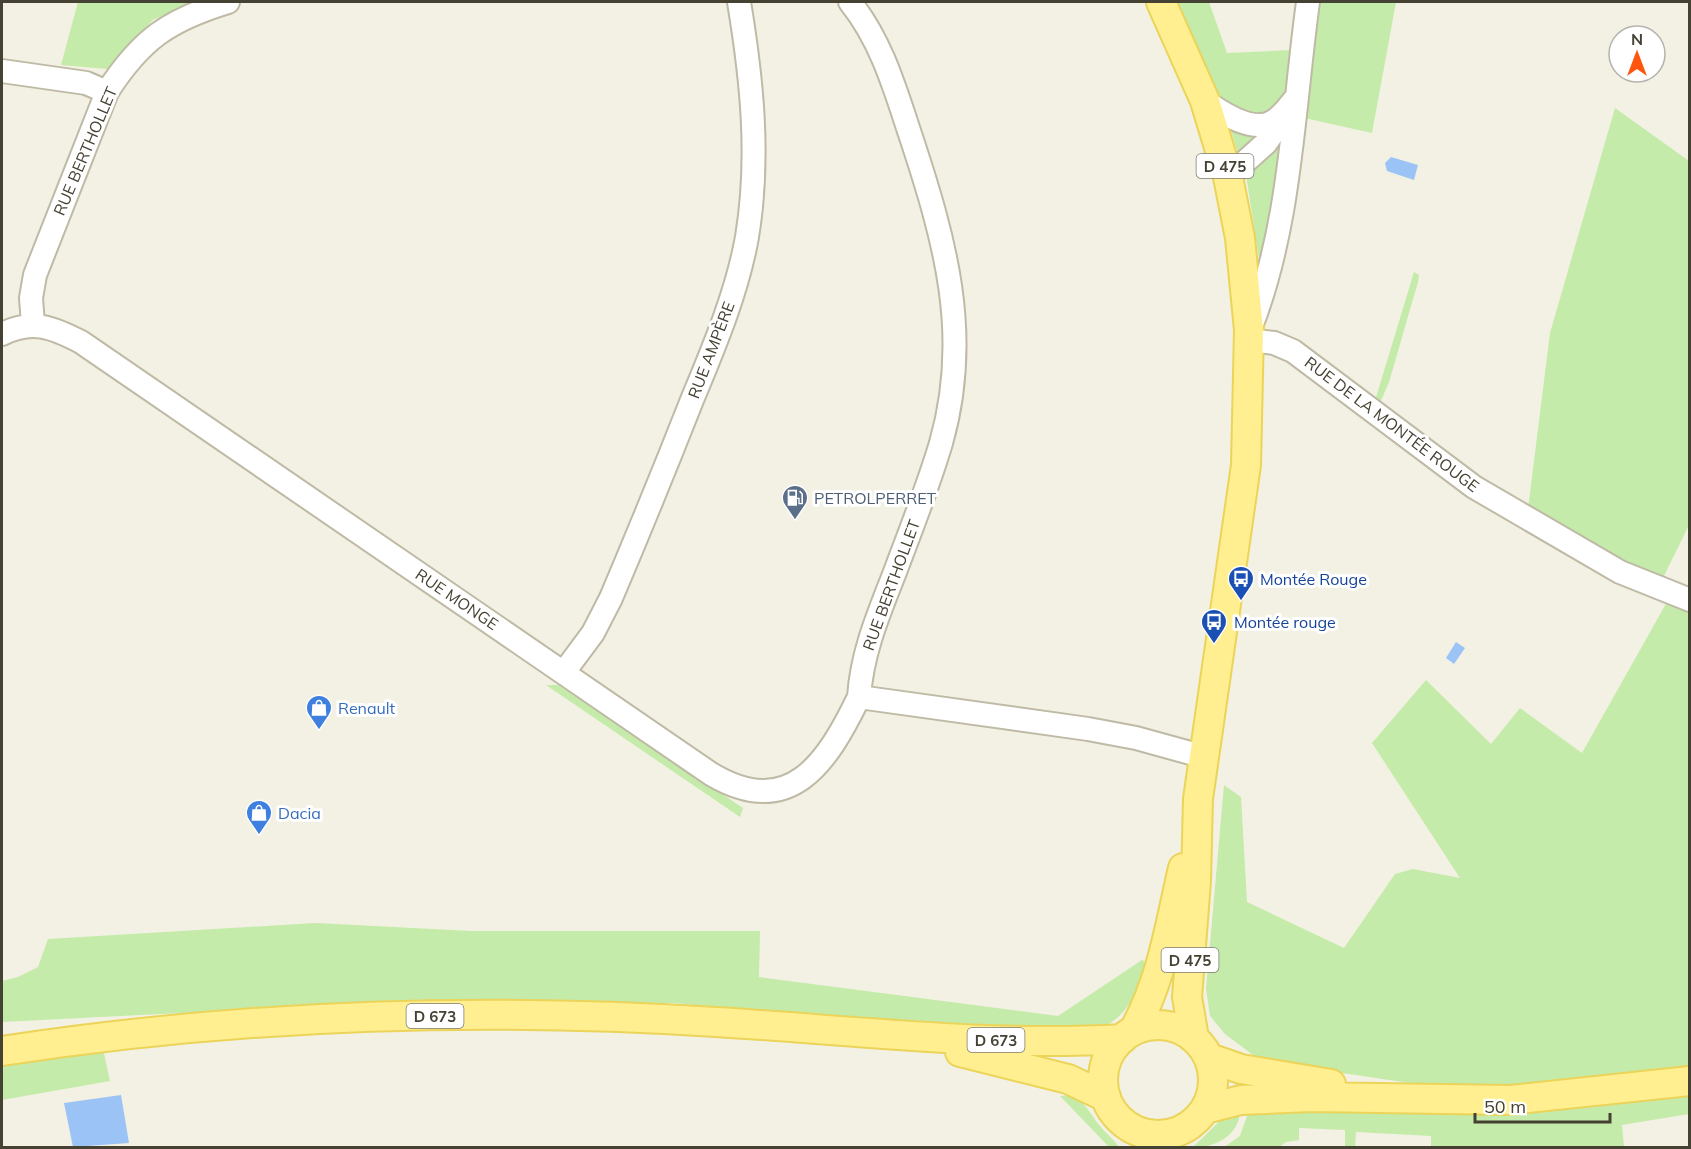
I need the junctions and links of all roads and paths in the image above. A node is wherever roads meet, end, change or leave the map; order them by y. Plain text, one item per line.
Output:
1 (228, 2) edge
2 (739, 2) edge
3 (850, 2) edge
4 (1161, 2) edge
5 (1308, 2) edge
6 (2, 71) edge
7 (107, 92) junction
8 (1295, 99) junction
9 (1205, 101) junction
10 (1228, 177) junction
11 (33, 324) junction
12 (2, 334) edge
13 (1249, 344) junction
14 (1689, 600) edge
15 (564, 672) junction
16 (859, 697) junction
17 (1205, 756) junction
18 (1198, 799) junction
19 (870, 1035) junction
20 (1128, 1035) junction
21 (1202, 1048) junction
22 (2, 1051) edge
23 (1689, 1081) edge
24 (1106, 1097) junction
25 (1385, 1098) junction
26 (1204, 1109) junction
27 (1130, 1136) edge
28 (1176, 1139) edge

1 - 7 street, RUE BERTHOLLET
2 - 15 street, RUE AMPÈRE
3 - 16 street, RUE BERTHOLLET
4 - 9 main road, D 475
5 - 8 street
6 - 7 street
7 - 11 street, RUE BERTHOLLET
8 - 9 street
8 - 10 street
8 - 13 street
9 - 10 main road, D 475
10 - 13 main road, D 475
11 - 12 street
11 - 15 street, RUE MONGE
13 - 14 street, RUE DE LA MONTÉE ROUGE
13 - 17 main road, D 475
15 - 16 street, RUE MONGE
16 - 17 street
17 - 18 main road, D 475
18 - 20 main road, D 475
18 - 21 main road, D 475
19 - 20 main road, D 673
19 - 22 main road, D 673
19 - 24 main road, D 673
20 - 21 main road
20 - 24 main road
21 - 25 main road
21 - 26 main road
23 - 25 main road
24 - 27 main road
25 - 26 main road
26 - 28 main road
27 - 28 main road

